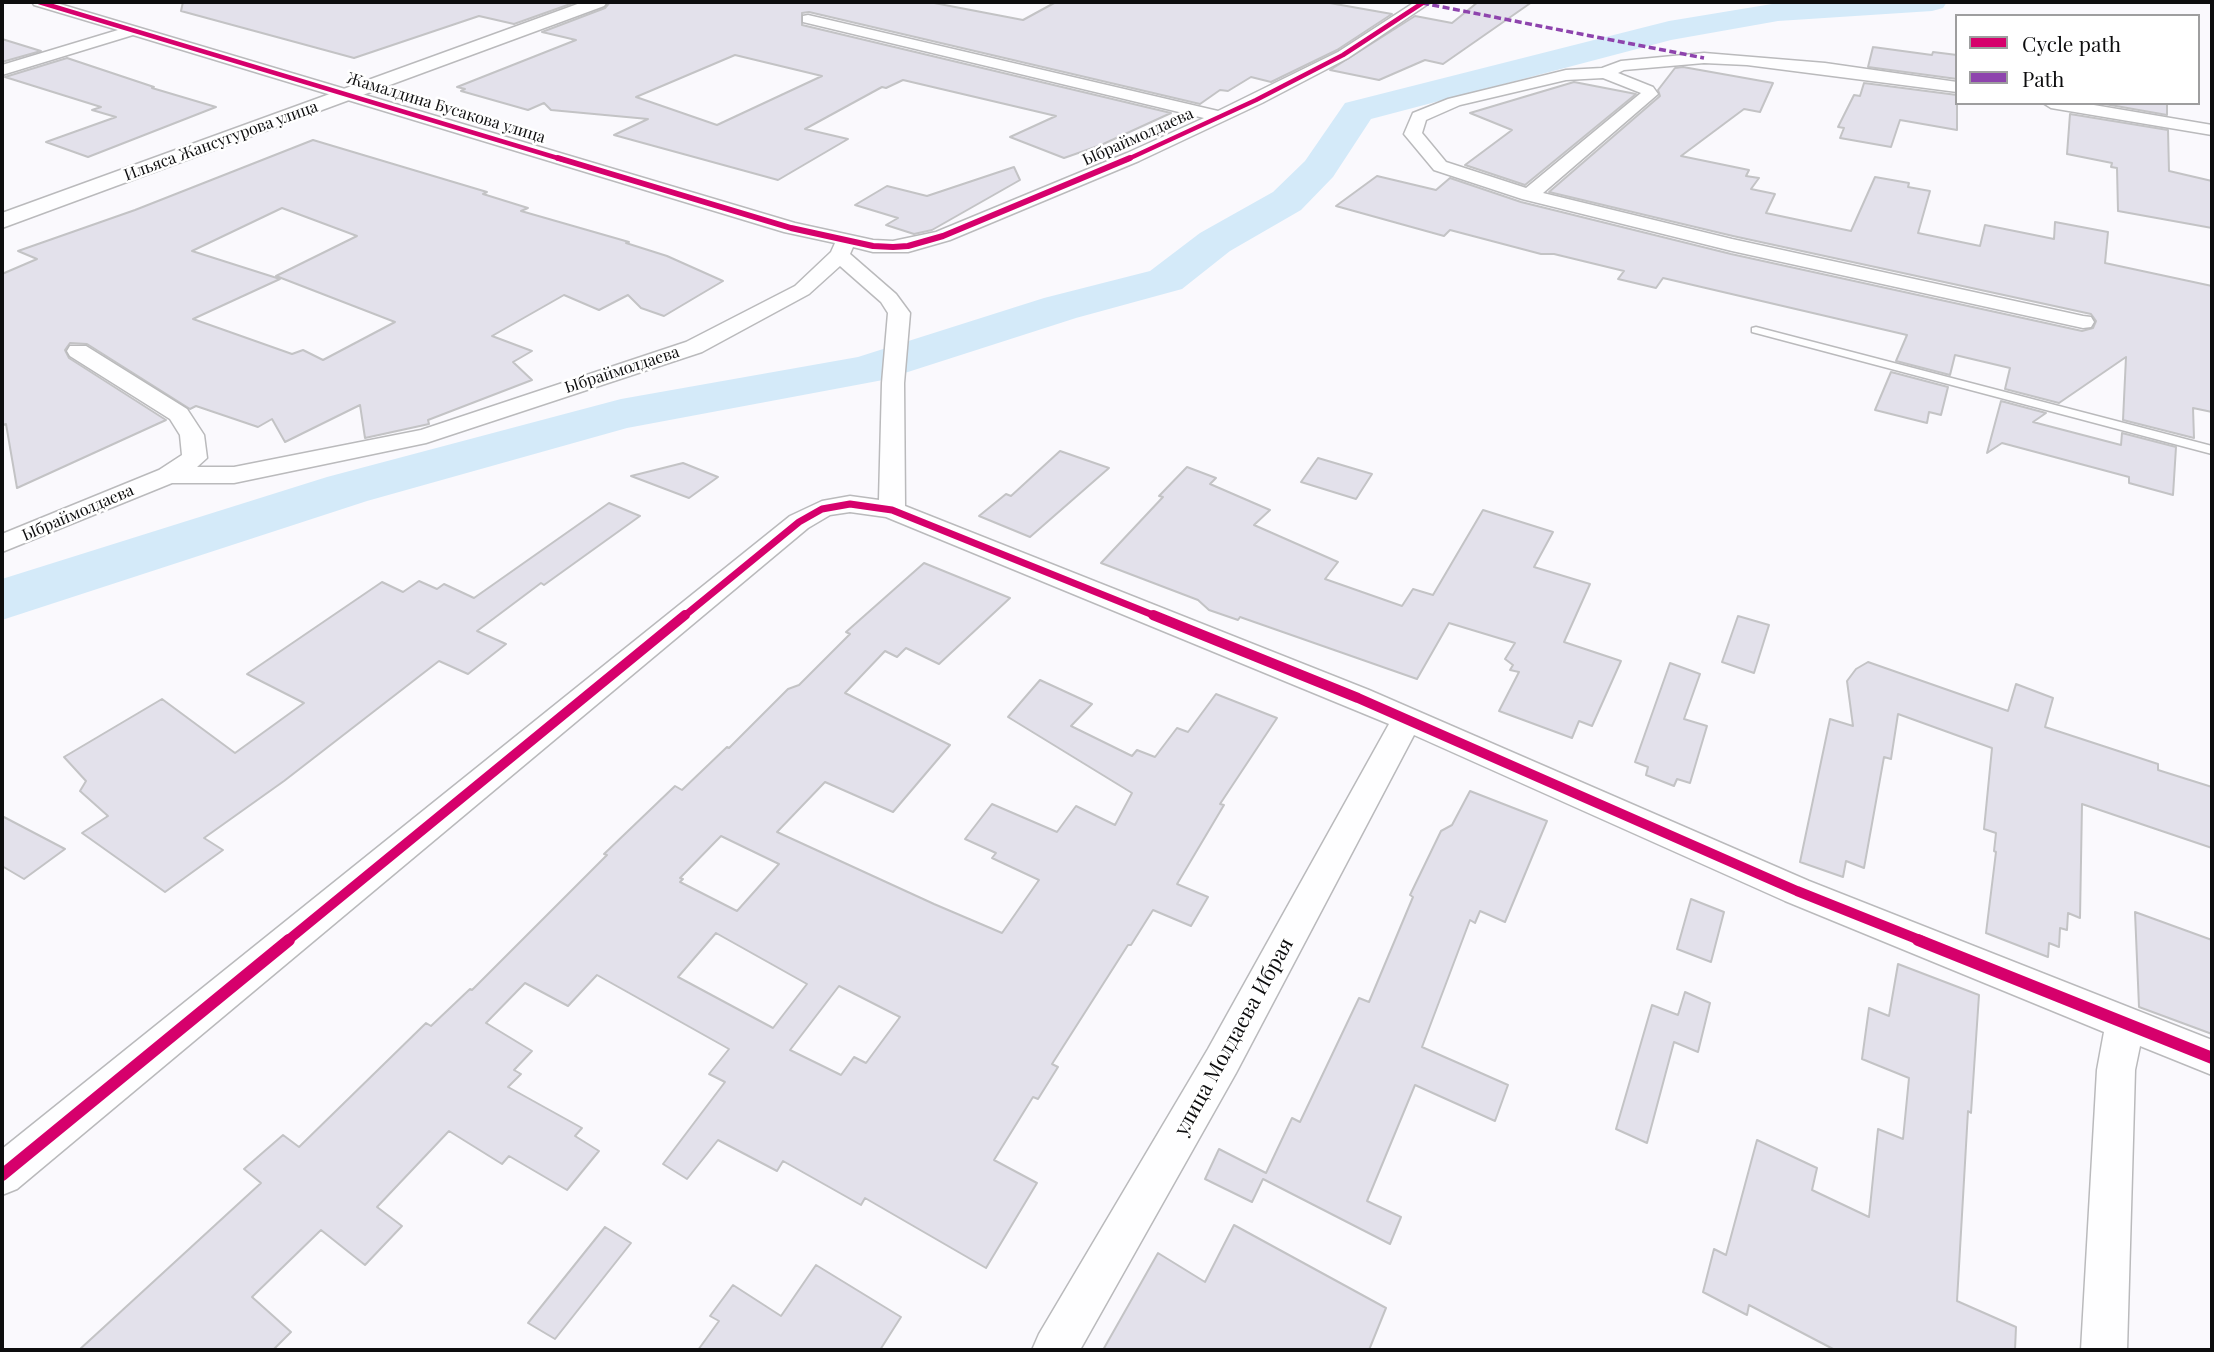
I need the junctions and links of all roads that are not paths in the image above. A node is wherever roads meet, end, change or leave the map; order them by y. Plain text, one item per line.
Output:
1 (39, 2) edge
2 (598, 2) edge
3 (1424, 2) edge
4 (808, 19) dead end
5 (134, 30) junction
6 (2, 70) edge
7 (1605, 73) junction
8 (1955, 88) edge
9 (350, 94) junction
10 (2063, 105) edge
11 (1216, 116) junction
12 (2212, 130) edge
13 (1529, 195) junction
14 (2, 221) edge
15 (843, 248) junction
16 (2083, 322) dead end
17 (1756, 330) dead end
18 (78, 351) dead end
19 (2212, 450) edge
20 (168, 475) junction
21 (891, 510) junction
22 (2, 544) edge
23 (1406, 721) junction
24 (2125, 1023) junction
25 (2212, 1058) edge
26 (2, 1175) edge
27 (1055, 1350) edge
28 (2104, 1350) edge

1 - 5 street, Жамалдина Бусакова улица
2 - 9 street, Ильяса Жансугурова улица
3 - 11 street, Ыбраймолдаева
4 - 11 street
5 - 6 street
5 - 9 street, Жамалдина Бусакова улица
7 - 8 street
7 - 13 street
7 - 13 street
9 - 14 street, Ильяса Жансугурова улица
9 - 15 street, Жамалдина Бусакова улица
10 - 12 street
11 - 15 street, Ыбраймолдаева
13 - 16 street
15 - 20 street, Ыбраймолдаева
15 - 21 street
17 - 19 lane
18 - 20 street
20 - 22 street, Ыбраймолдаева
21 - 23 street
21 - 26 street
23 - 24 street
23 - 27 street, улица Молдаева Ибрая
24 - 25 street
24 - 28 street

